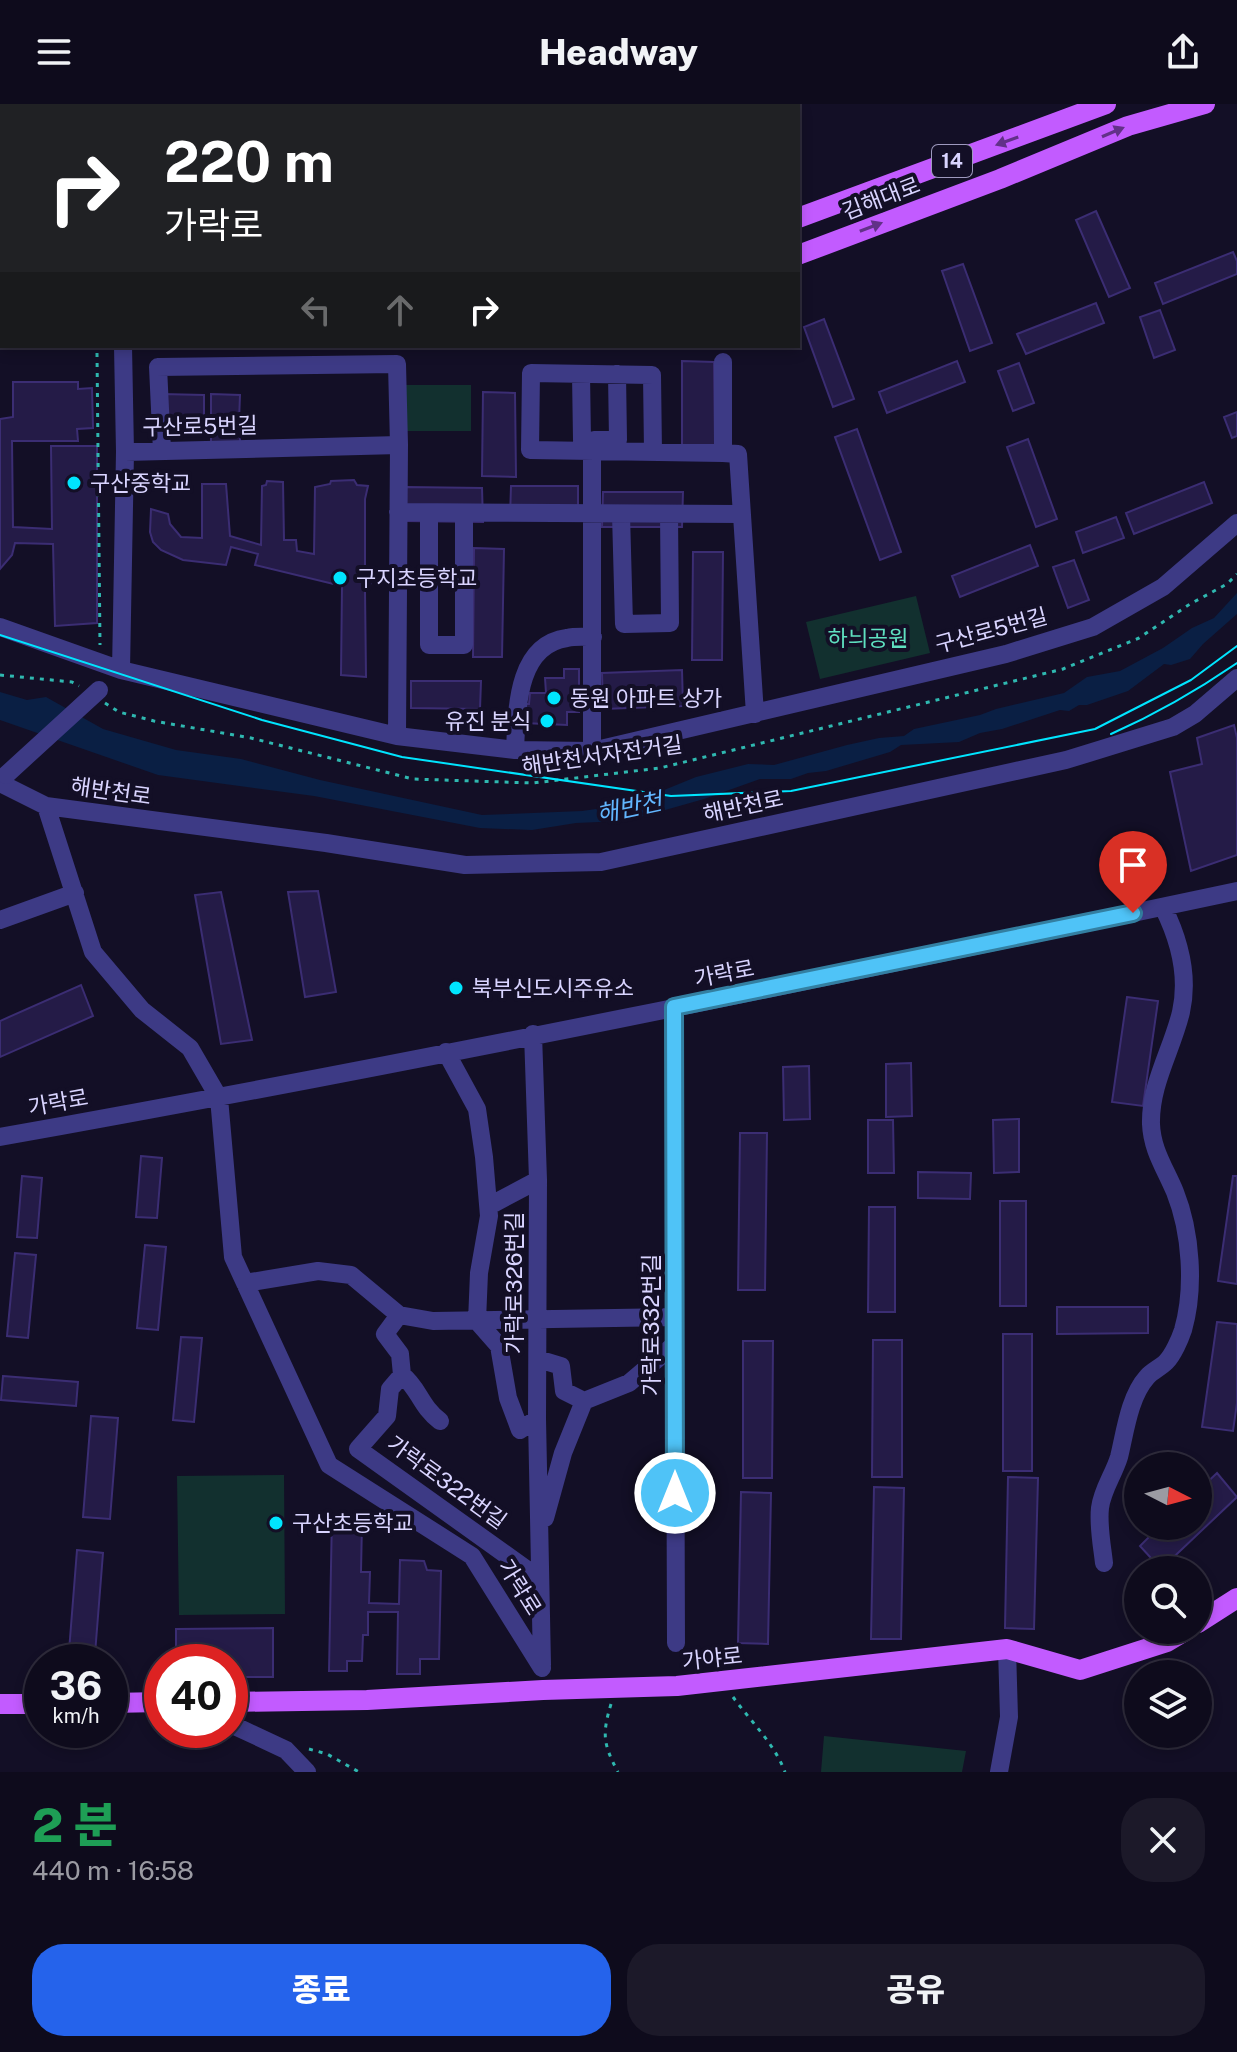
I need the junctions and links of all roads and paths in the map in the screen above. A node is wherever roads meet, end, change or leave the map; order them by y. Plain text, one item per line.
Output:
1 (1106, 104) edge
2 (1205, 104) edge
3 (800, 217) edge
4 (800, 254) edge
5 (123, 348) edge
6 (97, 353) dead end
7 (723, 362) dead end
8 (581, 374) junction
9 (617, 374) junction
10 (399, 445) junction
11 (585, 447) junction
12 (162, 451) junction
13 (125, 452) junction
14 (653, 452) junction
15 (723, 453) junction
16 (398, 512) junction
17 (429, 513) junction
18 (464, 513) junction
19 (591, 513) junction
20 (621, 514) junction
21 (669, 514) junction
22 (740, 514) junction
23 (1237, 523) edge
24 (1237, 574) edge
25 (624, 624) junction
26 (0, 627) edge
27 (593, 631) junction
28 (100, 658) dead end
29 (121, 670) junction
30 (0, 675) edge
31 (1237, 678) edge
32 (93, 692) junction
33 (755, 714) junction
34 (397, 736) junction
35 (515, 750) junction
36 (592, 751) junction
37 (2, 779) edge
38 (46, 806) junction
39 (1237, 891) edge
40 (75, 893) junction
41 (1163, 907) junction
42 (0, 920) edge
43 (674, 1007) junction
44 (533, 1034) junction
45 (446, 1052) junction
46 (219, 1098) junction
47 (0, 1137) edge
48 (538, 1180) junction
49 (489, 1206) junction
50 (245, 1283) junction
51 (399, 1315) junction
52 (675, 1317) junction
53 (538, 1320) junction
54 (477, 1321) junction
55 (675, 1344) junction
56 (538, 1359) junction
57 (402, 1375) junction
58 (584, 1401) junction
59 (537, 1419) junction
60 (440, 1421) dead end
61 (540, 1532) junction
62 (1104, 1563) dead end
63 (540, 1579) junction
64 (1237, 1598) edge
65 (1212, 1614) edge
66 (676, 1643) dead end
67 (1161, 1644) edge
68 (1007, 1649) junction
69 (542, 1668) joint
70 (721, 1681) junction
71 (615, 1688) junction
72 (248, 1702) edge
73 (0, 1704) edge
74 (24, 1704) edge
75 (248, 1732) edge
76 (303, 1747) dead end
77 (307, 1772) edge
78 (359, 1772) edge
79 (618, 1772) edge
80 (785, 1772) edge
81 (999, 1772) edge

1 -> 3 main road, 김해대로 / 14
4 -> 2 main road, 김해대로
5 - 13 street
6 - 28 path
7 - 15 street
8 - 9 street
8 - 11 street
8 - 11 street
9 - 11 street
9 - 14 street
10 - 12 street, 구산로5번길
10 - 12 street
10 - 16 street
11 - 14 street
11 - 19 street
12 - 13 street, 구산로5번길
13 - 29 street, 구산로5번길
14 - 15 street
15 - 22 street
16 - 17 street
16 - 34 street
17 - 18 street
17 - 18 street
18 - 19 street
19 - 20 street
19 - 27 street
20 - 21 street
20 - 25 street
21 - 22 street
21 - 25 street
22 - 33 street
23 - 33 street, 구산로5번길
24 - 32 path, 해반천서자전거길
25 - 27 street
26 - 29 street, 구산로5번길
27 - 35 street
27 - 36 street
29 - 32 street
29 - 34 street, 구산로5번길
30 - 32 path, 해반천서자전거길
31 - 38 street, 해반천로
32 - 37 street, bridge
33 - 36 street, 구산로5번길
34 - 35 street, 구산로5번길
35 - 36 street, 구산로5번길
37 - 38 street, 해반천로
38 - 40 street, 해반천로
39 - 41 street, 가락로
40 - 42 street
40 - 46 street, 해반천로
41 - 43 street, 가락로
41 - 62 street
43 - 44 street, 가락로
43 - 52 street, 가락로332번길
44 - 45 street, 가락로
44 - 48 street, 가락로326번길
45 - 46 street, 가락로
45 - 49 street
46 - 47 street, 가락로
46 - 50 street, 가락로
48 - 49 street
48 - 53 street, 가락로326번길
49 - 54 street
50 - 51 street
50 - 69 street, 가락로
51 - 54 street
51 - 57 street, 가락로322번길
52 - 53 street
52 - 55 street, 가락로332번길
53 - 54 street
53 - 56 street, 가락로326번길
54 - 59 street
55 - 58 street
55 - 66 street, 가락로332번길
56 - 58 street
56 - 59 street, 가락로326번길
57 - 60 street, 가락로322번길
57 - 63 street, 가락로322번길
58 - 61 street, 가락로326번길
59 - 61 street, 가락로326번길
61 - 63 street, 가락로326번길
63 - 69 street, 가락로326번길
64 - 65 main road
67 - 68 main road, 가야로
68 - 70 main road, 가야로
68 - 81 street
70 - 71 main road, 가야로
70 - 80 path
71 - 72 main road, 가야로
71 - 79 path
73 - 74 main road
75 - 77 street
76 - 78 path

